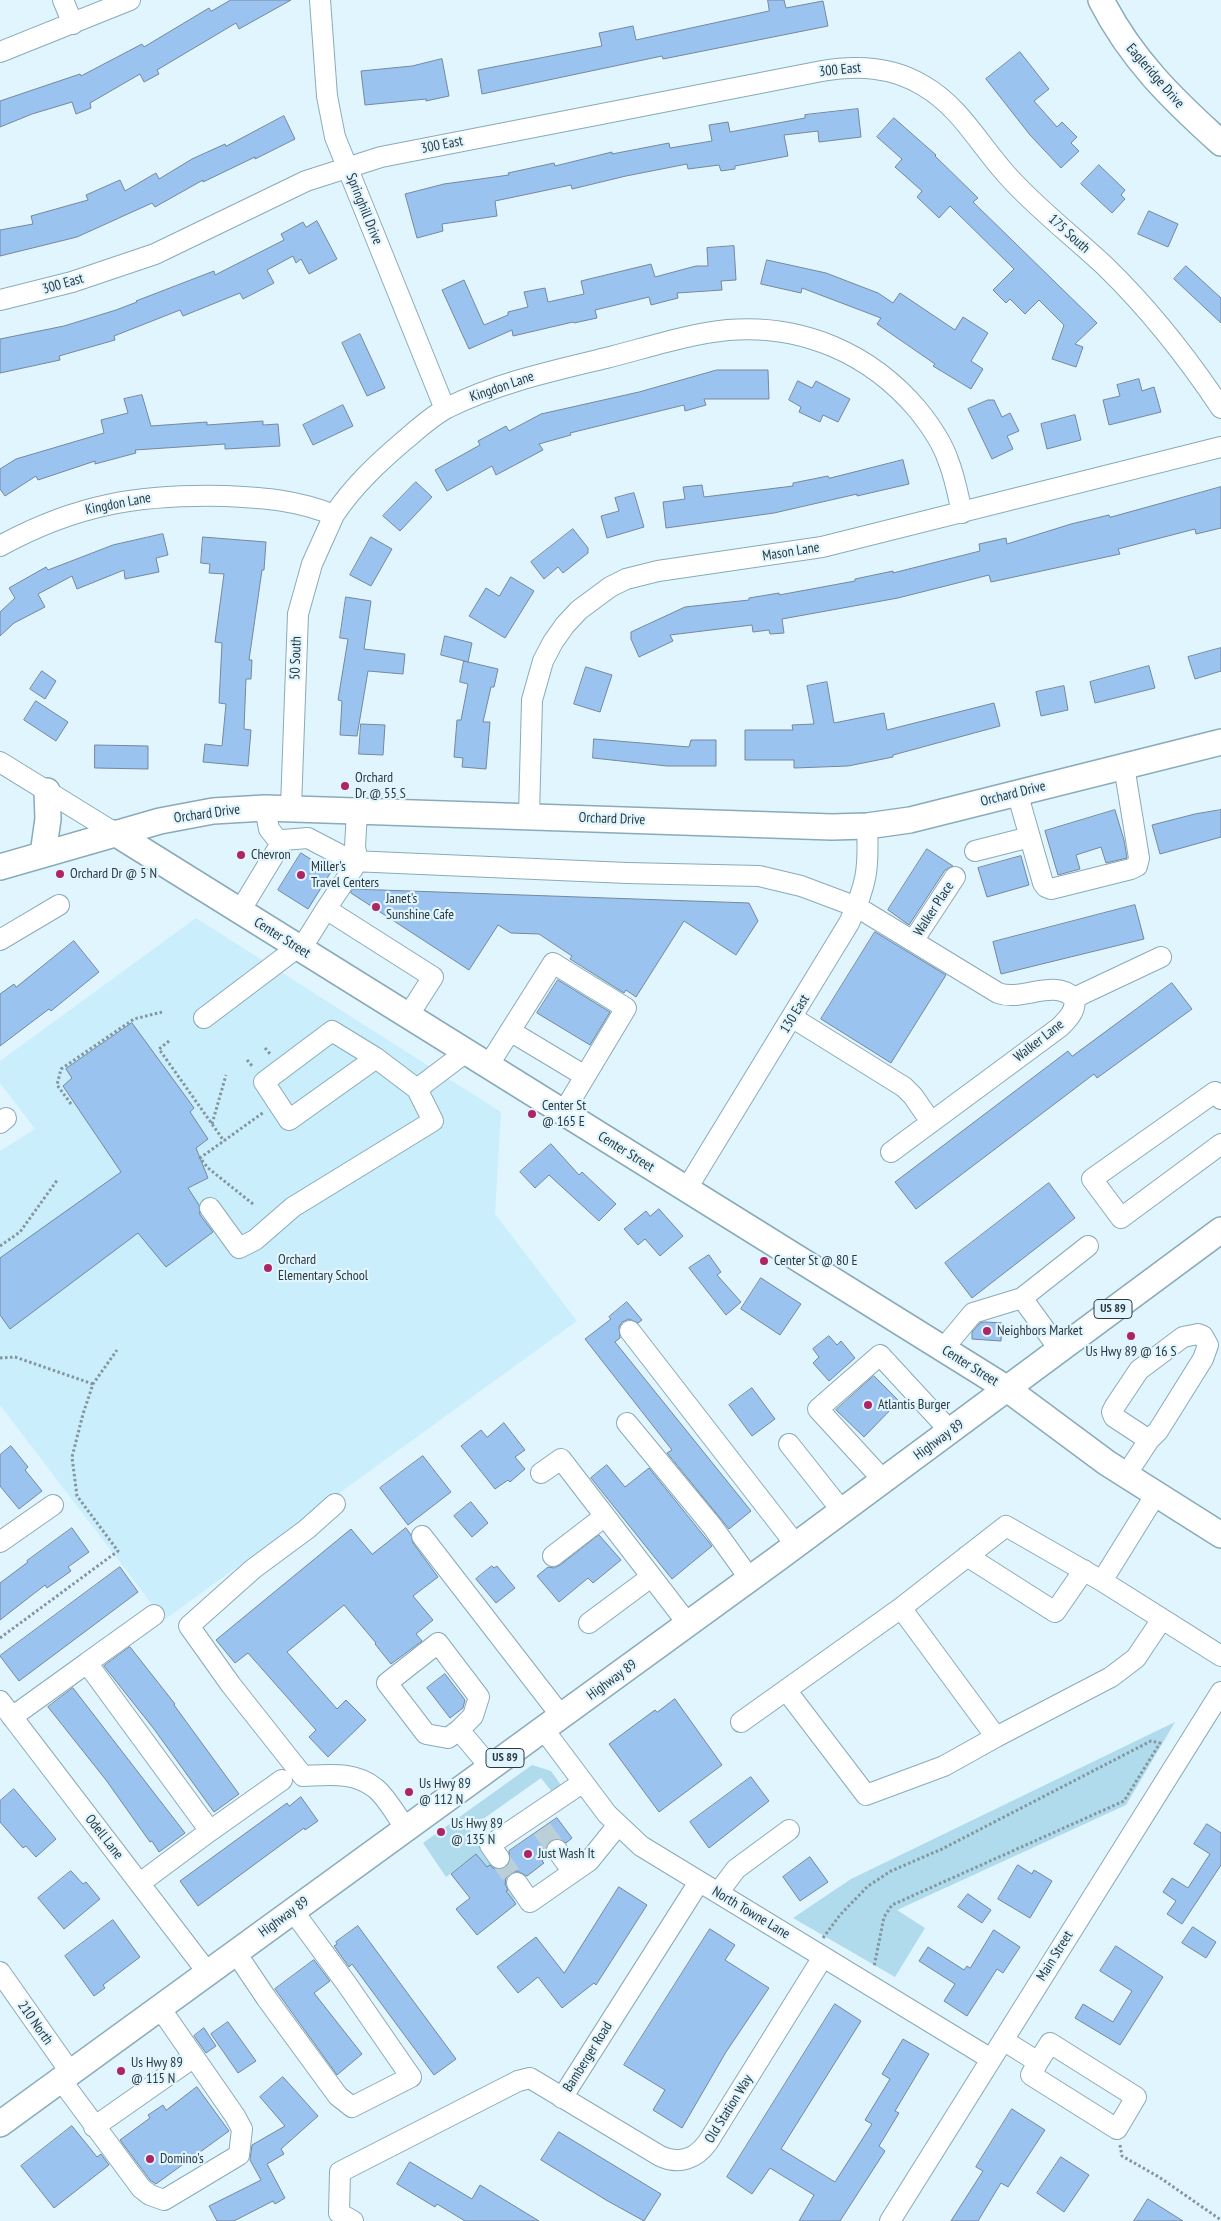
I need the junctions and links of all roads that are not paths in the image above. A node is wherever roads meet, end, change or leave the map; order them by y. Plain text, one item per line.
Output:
1 (63, 0) edge
2 (130, 0) edge
3 (320, 0) edge
4 (1101, 0) edge
5 (73, 24) junction
6 (0, 52) edge
7 (904, 75) joint
8 (1221, 143) edge
9 (347, 168) junction
10 (0, 300) edge
11 (1221, 408) edge
12 (445, 409) junction
13 (1221, 447) edge
14 (962, 513) junction
15 (334, 515) junction
16 (0, 546) edge
17 (1221, 742) edge
18 (0, 762) edge
19 (1124, 766) junction
20 (47, 791) junction
21 (1017, 792) junction
22 (265, 808) junction
23 (291, 808) junction
24 (357, 811) junction
25 (529, 816) junction
26 (867, 826) junction
27 (115, 833) junction
28 (1030, 837) junction
29 (281, 844) junction
30 (975, 852) dead end
31 (43, 854) junction
32 (358, 861) junction
33 (0, 866) edge
34 (955, 877) dead end
35 (59, 905) dead end
36 (857, 907) junction
37 (326, 909) junction
38 (240, 911) junction
39 (0, 940) edge
40 (913, 940) junction
41 (299, 948) junction
42 (1161, 957) dead end
43 (1074, 998) junction
44 (408, 1016) junction
45 (204, 1018) dead end
46 (793, 1018) junction
47 (510, 1031) junction
48 (466, 1052) junction
49 (376, 1058) junction
50 (488, 1066) junction
51 (585, 1076) junction
52 (417, 1089) junction
53 (1221, 1099) edge
54 (563, 1113) junction
55 (931, 1122) junction
56 (1221, 1144) edge
57 (891, 1152) dead end
58 (686, 1190) junction
59 (210, 1208) dead end
60 (1221, 1230) edge
61 (1088, 1246) dead end
62 (1022, 1298) junction
63 (630, 1331) dead end
64 (943, 1349) junction
65 (1059, 1349) junction
66 (1006, 1388) junction
67 (627, 1423) dead end
68 (951, 1432) junction
69 (1149, 1440) junction
70 (790, 1444) dead end
71 (541, 1473) dead end
72 (1126, 1475) junction
73 (884, 1481) junction
74 (1156, 1494) junction
75 (335, 1504) dead end
76 (53, 1505) dead end
77 (842, 1511) junction
78 (605, 1516) junction
79 (1221, 1535) edge
80 (422, 1536) dead end
81 (0, 1542) edge
82 (796, 1545) junction
83 (553, 1556) dead end
84 (967, 1556) junction
85 (1084, 1570) junction
86 (651, 1577) junction
87 (750, 1579) junction
88 (1102, 1580) junction
89 (901, 1608) junction
90 (154, 1615) dead end
91 (1162, 1619) junction
92 (589, 1623) dead end
93 (688, 1624) junction
94 (1221, 1656) edge
95 (87, 1663) junction
96 (786, 1690) junction
97 (1221, 1692) edge
98 (6, 1709) edge
99 (742, 1722) dead end
100 (553, 1723) junction
101 (459, 1730) junction
102 (996, 1736) junction
103 (491, 1768) junction
104 (282, 1780) dead end
105 (582, 1783) junction
106 (618, 1825) junction
107 (406, 1829) junction
108 (789, 1830) dead end
109 (210, 1831) junction
110 (557, 1850) tunnel mouth
111 (494, 1852) dead end
112 (573, 1872) junction
113 (699, 1882) junction
114 (140, 1883) junction
115 (517, 1883) tunnel mouth
116 (718, 1893) junction
117 (293, 1911) junction
118 (823, 1948) junction
119 (236, 1953) junction
120 (0, 1972) edge
121 (208, 1973) junction
122 (160, 2008) junction
123 (1003, 2040) junction
124 (194, 2057) junction
125 (991, 2059) junction
126 (1038, 2062) junction
127 (66, 2076) junction
128 (562, 2098) junction
129 (2, 2119) edge
130 (94, 2126) junction
131 (346, 2217) edge
132 (892, 2220) edge

1 - 5 street
2 - 5 street
3 - 9 street, Springhill Drive
4 - 8 main road, Eagleridge Drive
5 - 6 street
7 - 9 street, 300 East
7 - 11 street, 175 South
9 - 10 street, 300 East
9 - 12 street, Springhill Drive
12 - 14 street, Kingdon Lane
12 - 15 street, Kingdon Lane
13 - 14 street, Mason Lane
14 - 25 street, Mason Lane
15 - 16 street, Kingdon Lane
15 - 23 street, 50 South
17 - 19 main road, Orchard Drive
18 - 20 street, Center Street
19 - 21 main road, Orchard Drive
19 - 28 street
20 - 27 street, Center Street
20 - 31 main road
21 - 26 main road, Orchard Drive
21 - 28 street
22 - 23 main road, Orchard Drive
22 - 27 main road, Orchard Drive
22 - 29 street
23 - 24 main road, Orchard Drive
24 - 25 main road, Orchard Drive
24 - 32 street
25 - 26 main road, Orchard Drive
26 - 36 street, 130 East
27 - 31 main road, Orchard Drive
27 - 38 main road, Center Street
28 - 30 street
29 - 32 street
29 - 38 street
31 - 33 main road, Orchard Drive
32 - 36 street
32 - 37 street
34 - 40 street, Walker Place
35 - 39 street
36 - 40 street
36 - 46 street, 130 East
37 - 41 street
37 - 44 street
38 - 41 main road, Center Street
40 - 43 street
41 - 44 main road, Center Street
41 - 45 street
42 - 43 street
43 - 55 street, Walker Lane
44 - 48 main road, Center Street
46 - 55 street
46 - 58 street, 130 East
47 - 50 street
47 - 51 street
47 - 51 street
48 - 50 main road, Center Street
48 - 52 street
49 - 49 street
49 - 52 street
50 - 54 main road, Center Street
51 - 54 street
52 - 59 street
53 - 56 street
54 - 58 main road, Center Street
55 - 57 street, Walker Lane
58 - 64 main road, Center Street
60 - 65 main road, Highway 89 / US 89
61 - 62 street
62 - 64 street
62 - 65 street
63 - 82 street
64 - 66 main road, Center Street
65 - 66 main road, Highway 89 / US 89
66 - 68 main road, Highway 89 / US 89
66 - 72 main road, Center Street
67 - 87 street
68 - 73 main road, Highway 89 / US 89
68 - 73 street
69 - 69 street
69 - 72 street
70 - 77 street
71 - 78 street
72 - 74 main road, Center Street
73 - 77 main road, Highway 89 / US 89
74 - 79 main road, Center Street
74 - 88 street
75 - 107 street
76 - 81 street
77 - 82 main road, Highway 89 / US 89
78 - 83 street
78 - 86 street
80 - 100 street, North Towne Lane
82 - 87 main road, Highway 89 / US 89
84 - 85 street
84 - 85 street
84 - 89 street
85 - 88 street
86 - 92 street
86 - 93 street
87 - 93 main road, Highway 89 / US 89
88 - 91 street
89 - 96 street
89 - 102 street
90 - 95 street
91 - 94 street
91 - 102 street
93 - 100 main road, Highway 89 / US 89
95 - 98 street
95 - 109 street
96 - 99 street
96 - 102 street
97 - 123 street, Main Street
98 - 114 street, Odell Lane
100 - 103 main road, Highway 89 / US 89
100 - 105 street, North Towne Lane
101 - 101 street
101 - 103 street
103 - 107 main road, Highway 89 / US 89
104 - 109 street
105 - 106 street, North Towne Lane
105 - 111 street
106 - 112 street
106 - 113 street, North Towne Lane
107 - 117 main road, Highway 89 / US 89
108 - 116 street
109 - 114 street
110 - 112 street
112 - 115 street
113 - 116 street, North Towne Lane
113 - 128 street, Bamberger Road
114 - 121 street, Odell Lane
116 - 118 street, North Towne Lane
117 - 119 main road, Highway 89 / US 89
117 - 119 street
118 - 125 street, North Towne Lane
118 - 128 street, Old Station Way
119 - 121 main road, Highway 89 / US 89
120 - 127 street, 210 North
121 - 122 main road, Highway 89 / US 89
122 - 124 street
122 - 127 main road, Highway 89 / US 89
123 - 125 street, Main Street
123 - 126 street
124 - 130 street
124 - 130 street, 210 North
125 - 132 street, Main Street
126 - 126 street
127 - 129 main road, Highway 89 / US 89
127 - 130 street, 210 North
128 - 131 street, Bamberger Road

